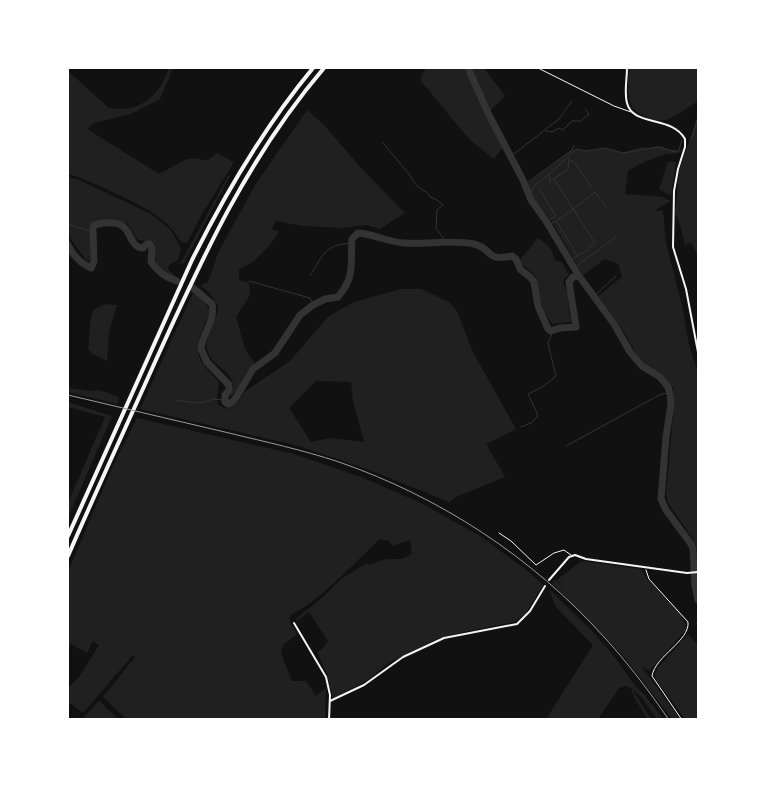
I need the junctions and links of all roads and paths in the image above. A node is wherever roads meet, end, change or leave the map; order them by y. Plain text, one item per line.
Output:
1 (313, 68) edge
2 (324, 68) edge
3 (538, 68) edge
4 (627, 68) edge
5 (631, 112) junction
6 (698, 352) edge
7 (499, 533) dead end
8 (68, 536) edge
9 (571, 555) junction
10 (68, 556) edge
11 (645, 567) junction
12 (698, 572) edge
13 (549, 580) dead end
14 (545, 586) dead end
15 (294, 623) dead end
16 (330, 701) junction
17 (329, 720) edge
18 (682, 720) edge

1 - 8 highway
2 - 10 highway
3 - 5 lane
4 - 5 street
5 - 6 street
7 - 9 lane
9 - 11 street
9 - 13 street
11 - 12 street
11 - 18 path
14 - 16 street
15 - 16 street
16 - 17 street

